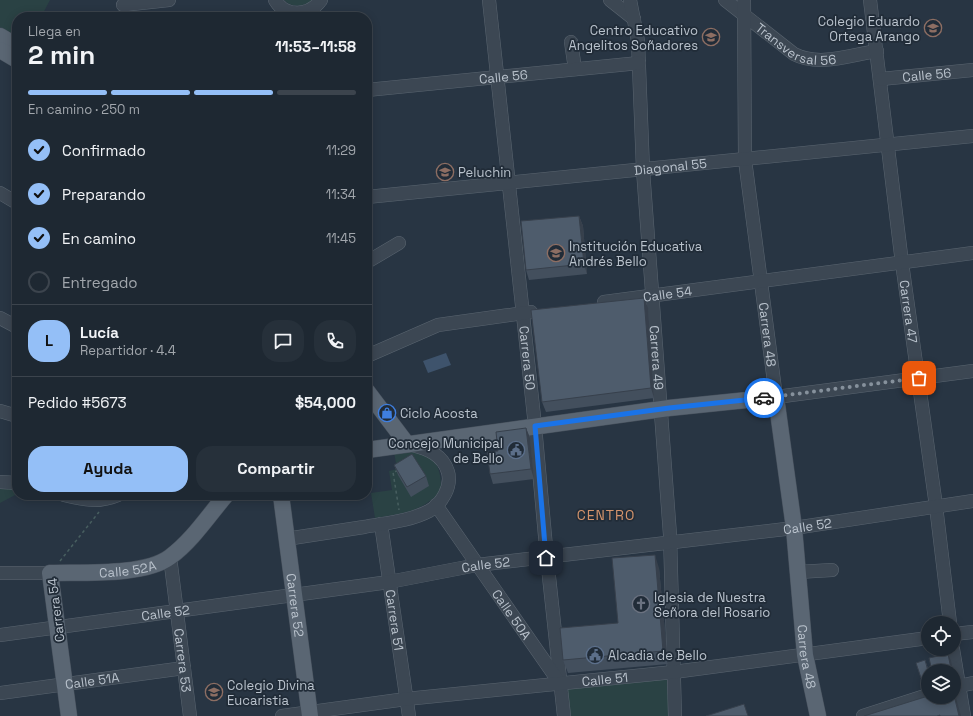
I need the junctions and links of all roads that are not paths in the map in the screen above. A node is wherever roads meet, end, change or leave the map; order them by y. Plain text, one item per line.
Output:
1 (169, 0) edge
2 (275, 0) edge
3 (321, 0) edge
4 (489, 0) edge
5 (610, 0) edge
6 (630, 0) edge
7 (725, 0) edge
8 (744, 0) edge
9 (870, 0) edge
10 (123, 7) edge
11 (292, 12) edge
12 (306, 12) edge
13 (745, 18) junction
14 (634, 19) junction
15 (0, 36) edge
16 (571, 42) dead end
17 (12, 43) edge
18 (0, 50) edge
19 (877, 51) junction
20 (12, 57) edge
21 (639, 63) junction
22 (575, 69) junction
23 (973, 70) edge
24 (497, 77) junction
25 (881, 79) junction
26 (372, 90) edge
27 (973, 136) edge
28 (889, 145) junction
29 (745, 160) junction
30 (643, 170) junction
31 (508, 183) junction
32 (0, 193) edge
33 (372, 197) edge
34 (12, 200) edge
35 (399, 244) dead end
36 (973, 253) edge
37 (372, 259) edge
38 (902, 264) junction
39 (760, 282) junction
40 (652, 296) junction
41 (595, 304) edge
42 (542, 310) edge
43 (522, 313) junction
44 (0, 318) edge
45 (12, 324) edge
46 (372, 354) edge
47 (973, 371) edge
48 (919, 378) junction
49 (776, 397) junction
50 (372, 398) edge
51 (661, 410) junction
52 (0, 411) edge
53 (12, 415) edge
54 (535, 426) junction
55 (407, 444) junction
56 (372, 449) edge
57 (0, 482) edge
58 (12, 483) edge
59 (86, 500) edge
60 (103, 500) edge
61 (222, 500) edge
62 (281, 500) edge
63 (973, 501) edge
64 (436, 505) junction
65 (936, 506) junction
66 (381, 524) junction
67 (794, 528) junction
68 (286, 539) junction
69 (670, 543) junction
70 (170, 557) junction
71 (546, 558) junction
72 (477, 565) junction
73 (832, 570) dead end
74 (0, 572) edge
75 (798, 572) junction
76 (50, 573) junction
77 (389, 582) junction
78 (294, 595) junction
79 (177, 611) junction
80 (949, 616) edge
81 (57, 627) junction
82 (973, 632) edge
83 (961, 633) edge
84 (0, 635) edge
85 (921, 639) edge
86 (805, 655) junction
87 (184, 668) junction
88 (674, 672) junction
89 (65, 684) junction
90 (560, 684) junction
91 (973, 684) edge
92 (961, 686) edge
93 (0, 693) edge
94 (921, 698) edge
95 (406, 699) junction
96 (961, 704) edge
97 (310, 714) edge
98 (69, 716) edge
99 (190, 716) edge
100 (282, 716) edge
101 (409, 716) edge
102 (564, 716) edge
103 (675, 716) edge
104 (818, 716) edge
105 (863, 716) edge
106 (964, 716) edge

1 - 10 street
2 - 11 street
3 - 12 street
4 - 24 street, Carrera 50
5 - 14 street
6 - 14 street, Carrera 49
7 - 13 street, Transversal 56
8 - 13 street, Carrera 48
9 - 19 street, Carrera 47
13 - 19 street, Transversal 56
13 - 29 street, Carrera 48
14 - 21 street, Carrera 49
15 - 17 main road
16 - 22 street
18 - 20 main road
19 - 25 street, Carrera 47
21 - 22 street, Calle 56
21 - 30 street, Carrera 49
22 - 24 street, Calle 56
23 - 25 street, Calle 56
24 - 26 street, Calle 56
24 - 31 street, Carrera 50
25 - 28 street, Carrera 47
27 - 28 street, Diagonal 55
28 - 29 street, Diagonal 55
28 - 38 street, Carrera 47
29 - 30 street, Diagonal 55
29 - 39 street, Carrera 48
30 - 31 street, Diagonal 55
30 - 40 street, Carrera 49
31 - 33 street, Diagonal 55
31 - 43 street, Carrera 50
32 - 34 street
35 - 37 street
36 - 38 street, Calle 54
38 - 39 street, Calle 54
38 - 48 street, Carrera 47
39 - 40 street, Calle 54
39 - 49 street, Carrera 48
40 - 41 street, Calle 54
40 - 51 street, Carrera 49
42 - 43 street
43 - 46 street
43 - 54 street, Carrera 50
44 - 45 street
47 - 48 street
48 - 49 street
48 - 65 street, Carrera 47
49 - 51 main road
49 - 67 main road, Carrera 48
50 - 55 main road
51 - 54 main road
51 - 69 street, Carrera 49
52 - 53 street
54 - 55 main road
54 - 71 street, Carrera 50
55 - 56 main road
55 - 64 street
57 - 58 street
59 - 60 street
61 - 70 main road, Calle 52A
62 - 68 main road, Carrera 52
63 - 65 street, Calle 52
64 - 66 street
64 - 72 street, Calle 50A
65 - 67 street, Calle 52
65 - 80 street, Carrera 47
66 - 68 street
66 - 77 street, Carrera 51
67 - 69 street, Calle 52
67 - 75 main road, Carrera 48
68 - 78 main road, Carrera 52
69 - 71 street, Calle 52
69 - 88 street, Carrera 49
70 - 76 main road, Calle 52A
70 - 79 street, Carrera 53
71 - 72 street, Calle 52
71 - 90 street, Carrera 50
72 - 77 street, Calle 52
72 - 90 street, Calle 50A
73 - 75 street
74 - 76 street, Calle 52A
75 - 86 main road, Carrera 48
76 - 81 main road, Carrera 54
77 - 78 street, Calle 52
77 - 95 street, Carrera 51
78 - 79 street, Calle 52
78 - 97 main road, Carrera 52
79 - 81 street, Calle 52
79 - 87 street, Carrera 53
81 - 84 street, Calle 52
81 - 89 main road, Carrera 54
82 - 83 street
85 - 86 street, Calle 51
86 - 88 street, Calle 51
86 - 104 main road, Carrera 48
87 - 89 street, Calle 51A
87 - 99 street, Carrera 53
88 - 90 street, Calle 51
88 - 103 street, Carrera 49
89 - 93 street, Calle 51A
89 - 98 main road, Carrera 54
90 - 95 street, Calle 51
90 - 102 street, Carrera 50
91 - 92 street
94 - 105 street
95 - 97 street, Calle 51
95 - 101 street, Carrera 51
96 - 106 street
97 - 100 street, Calle 51

